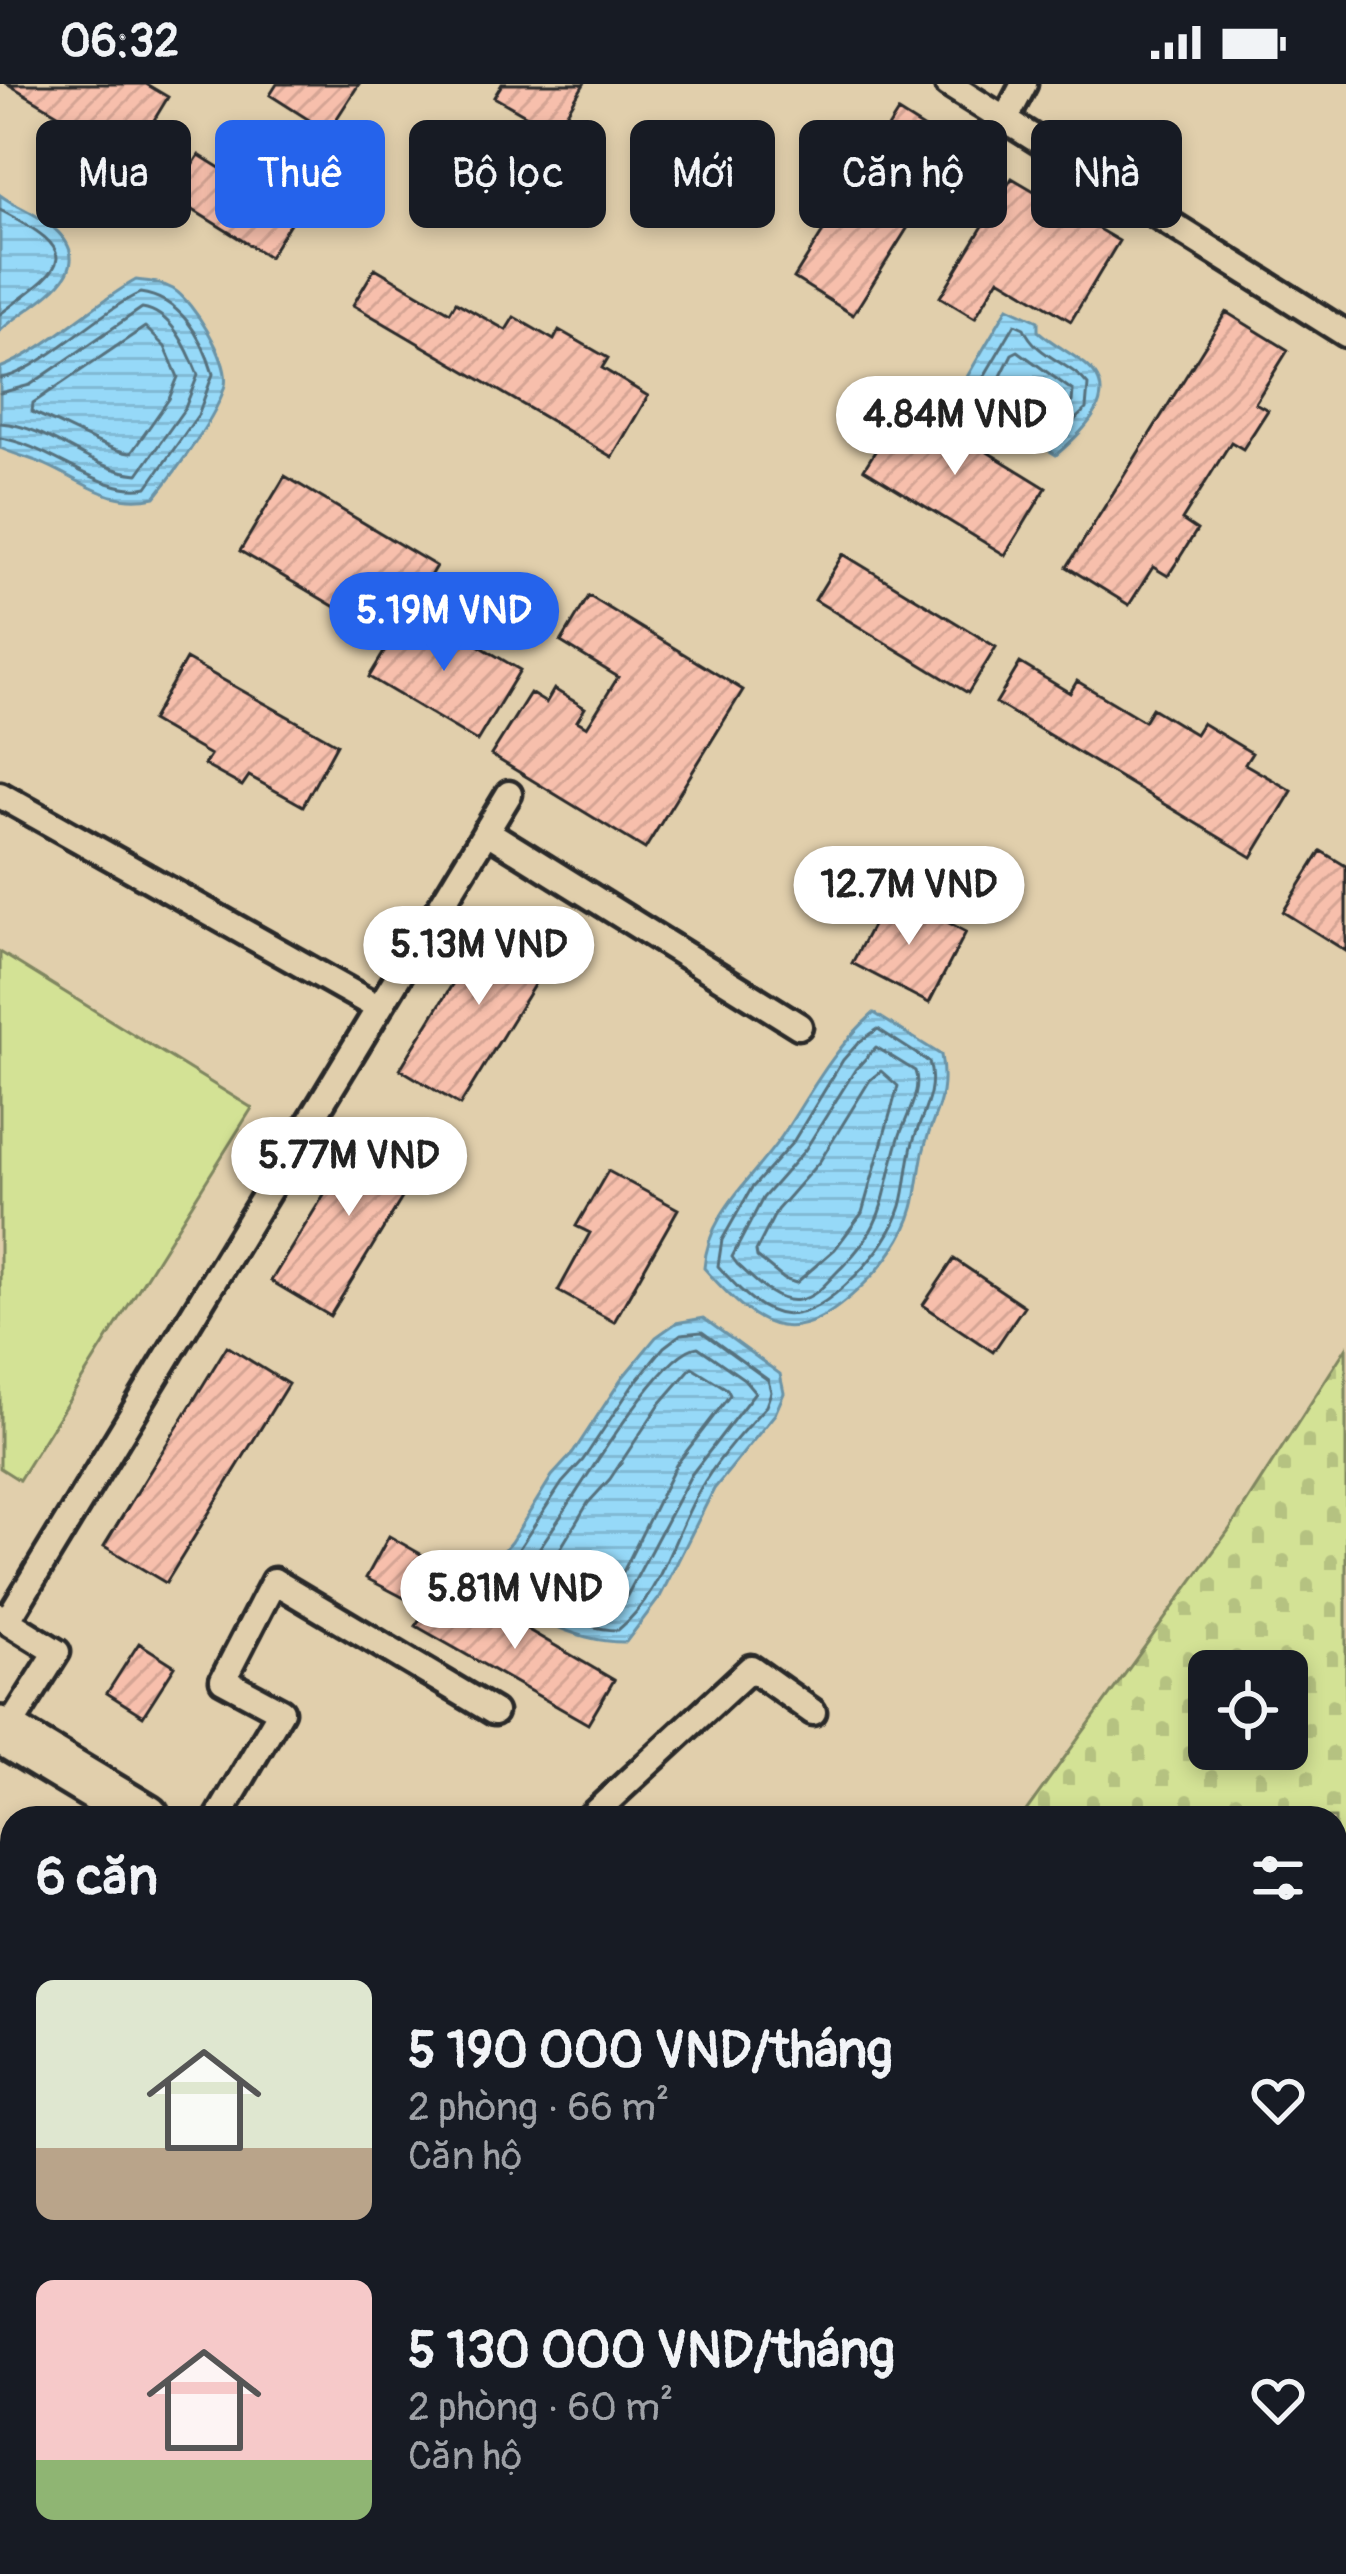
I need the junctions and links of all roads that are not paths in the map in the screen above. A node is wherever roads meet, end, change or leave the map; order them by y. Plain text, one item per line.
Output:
1 (948, 84) edge
2 (1024, 84) edge
3 (1005, 119) junction
4 (1346, 334) edge
5 (509, 794) dead end
6 (0, 795) edge
7 (486, 831) junction
8 (380, 1008) junction
9 (800, 1026) dead end
10 (4, 1619) edge
11 (494, 1712) dead end
12 (813, 1712) dead end
13 (3, 1731) edge
14 (126, 1806) edge
15 (225, 1806) edge
16 (603, 1806) edge

1 - 3 lane
2 - 3 lane
3 - 4 lane
5 - 7 lane
6 - 8 lane
7 - 8 lane
7 - 9 lane
8 - 10 lane
10 - 13 lane
11 - 15 lane
12 - 16 lane
13 - 14 street

